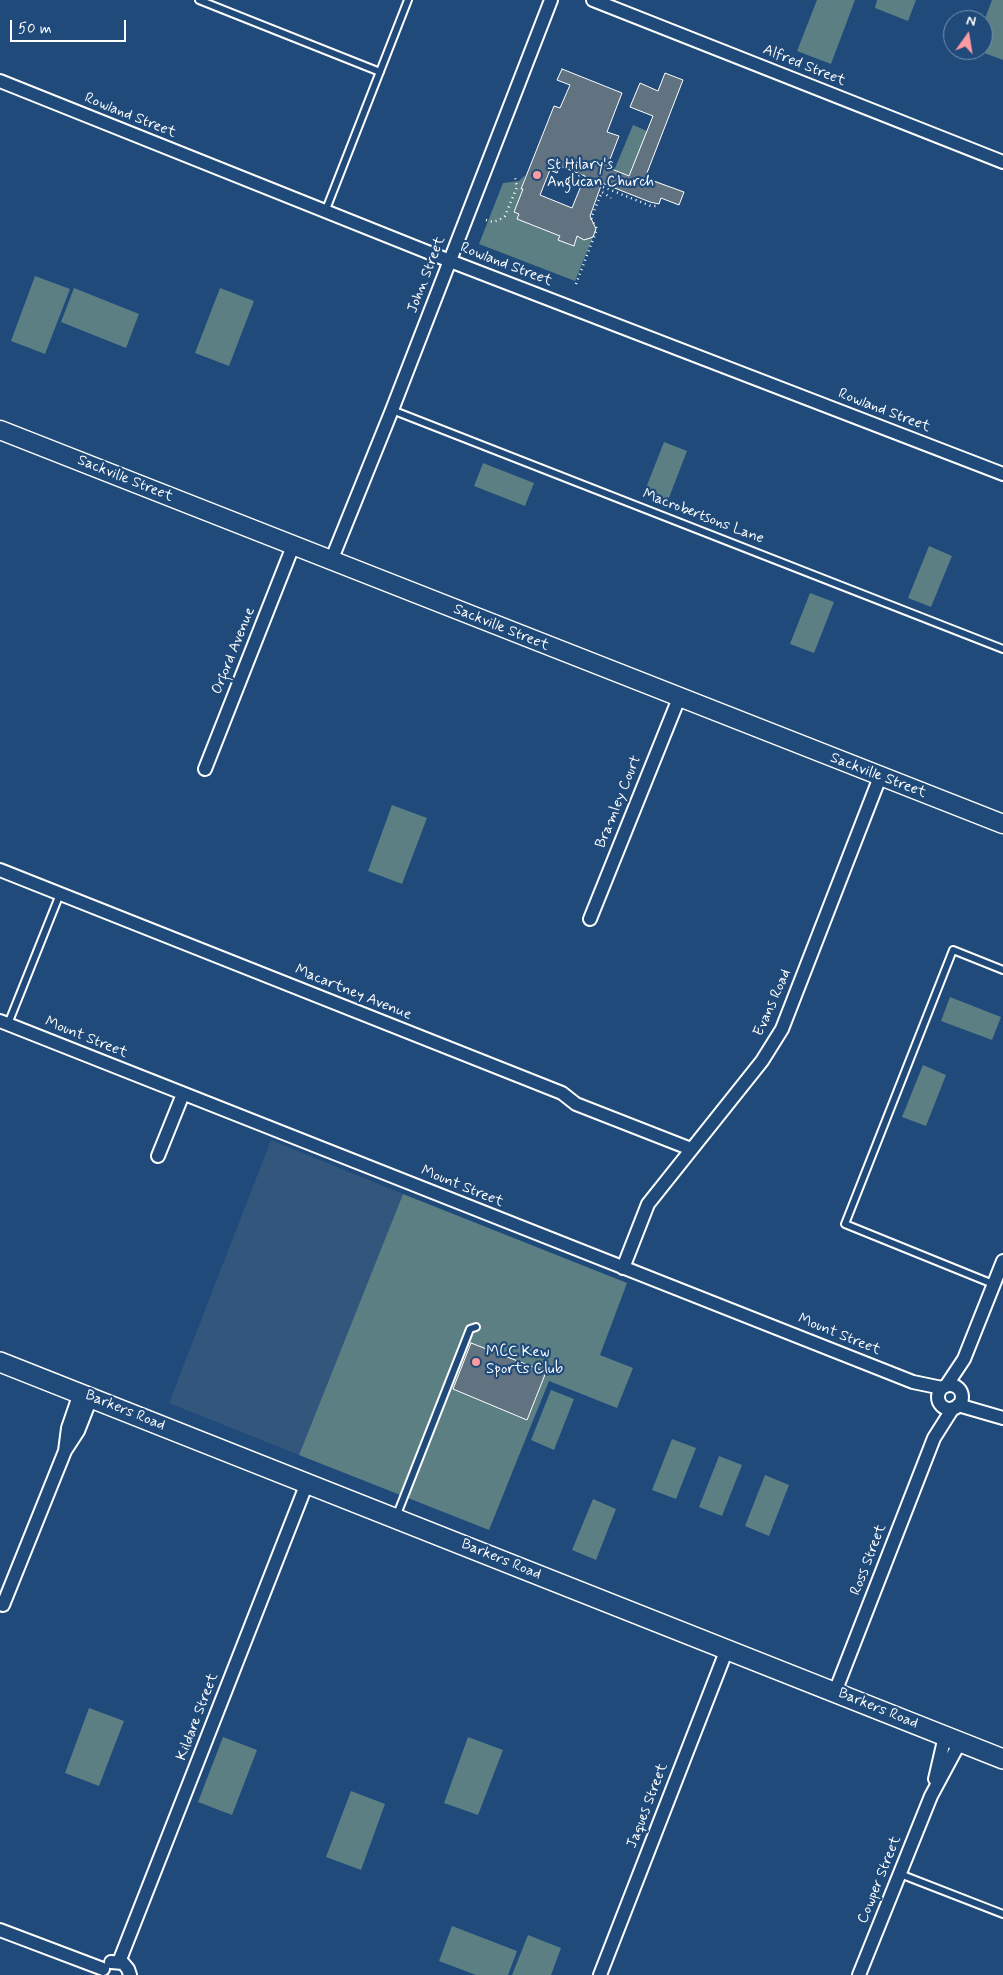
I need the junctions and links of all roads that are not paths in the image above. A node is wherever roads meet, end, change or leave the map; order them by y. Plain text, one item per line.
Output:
1 (199, 0) edge
2 (408, 0) edge
3 (551, 0) edge
4 (593, 0) edge
5 (380, 72) junction
6 (0, 81) edge
7 (1003, 162) edge
8 (325, 212) junction
9 (450, 261) junction
10 (392, 410) junction
11 (0, 430) edge
12 (1003, 474) edge
13 (293, 546) junction
14 (331, 561) junction
15 (1003, 649) edge
16 (679, 698) junction
17 (205, 768) dead end
18 (880, 777) junction
19 (1003, 824) edge
20 (0, 870) edge
21 (60, 894) junction
22 (590, 919) dead end
23 (1003, 970) edge
24 (4, 1022) edge
25 (183, 1094) junction
26 (691, 1149) junction
27 (158, 1156) dead end
28 (1003, 1261) edge
29 (623, 1268) junction
30 (998, 1280) edge
31 (476, 1328) dead end
32 (964, 1359) junction
33 (0, 1362) edge
34 (941, 1394) junction
35 (86, 1396) junction
36 (958, 1400) junction
37 (998, 1416) edge
38 (934, 1438) junction
39 (307, 1483) junction
40 (395, 1518) junction
41 (3, 1605) dead end
42 (727, 1649) junction
43 (835, 1692) junction
44 (952, 1739) junction
45 (1003, 1758) edge
46 (900, 1874) junction
47 (1003, 1914) edge
48 (0, 1930) edge
49 (119, 1962) junction
50 (102, 1972) edge
51 (130, 1975) edge
52 (600, 1975) edge
53 (859, 1975) edge

1 - 5 lane
2 - 5 lane
3 - 9 street, John Street
4 - 7 street, Alfred Street
5 - 8 lane
6 - 8 street, Rowland Street
8 - 9 street, Rowland Street
9 - 10 street, John Street
9 - 12 street, Rowland Street
10 - 14 street, John Street
10 - 15 lane, Macrobertsons Lane
11 - 13 street, Sackville Street
13 - 14 street, Sackville Street
13 - 17 street, Orford Avenue
14 - 16 street, Sackville Street
16 - 18 street, Sackville Street
16 - 22 street, Bramley Court
18 - 19 street, Sackville Street
18 - 26 street, Evans Road
20 - 21 street, Macartney Avenue
21 - 24 lane
21 - 26 street, Macartney Avenue
23 - 30 lane
24 - 25 street, Mount Street
25 - 27 street
25 - 29 street, Mount Street
26 - 29 street, Evans Road
28 - 30 street, Ross Street
29 - 34 street, Mount Street
30 - 32 street, Ross Street
31 - 40 lane
32 - 34 street, Ross Street
32 - 36 street, Ross Street
33 - 35 main road, Barkers Road
34 - 36 street
34 - 36 street
34 - 38 street, Ross Street
35 - 39 main road, Barkers Road
35 - 41 street
36 - 37 street
36 - 38 street, Ross Street
38 - 43 street, Ross Street
39 - 40 main road, Barkers Road
39 - 49 street, Kildare Street
40 - 42 main road, Barkers Road
42 - 43 main road, Barkers Road
42 - 52 street, Jaques Street
43 - 44 main road, Barkers Road
44 - 45 main road, Barkers Road
44 - 46 street, Cowper Street
46 - 47 lane
46 - 53 street, Cowper Street
48 - 50 street
49 - 50 street
49 - 51 street

